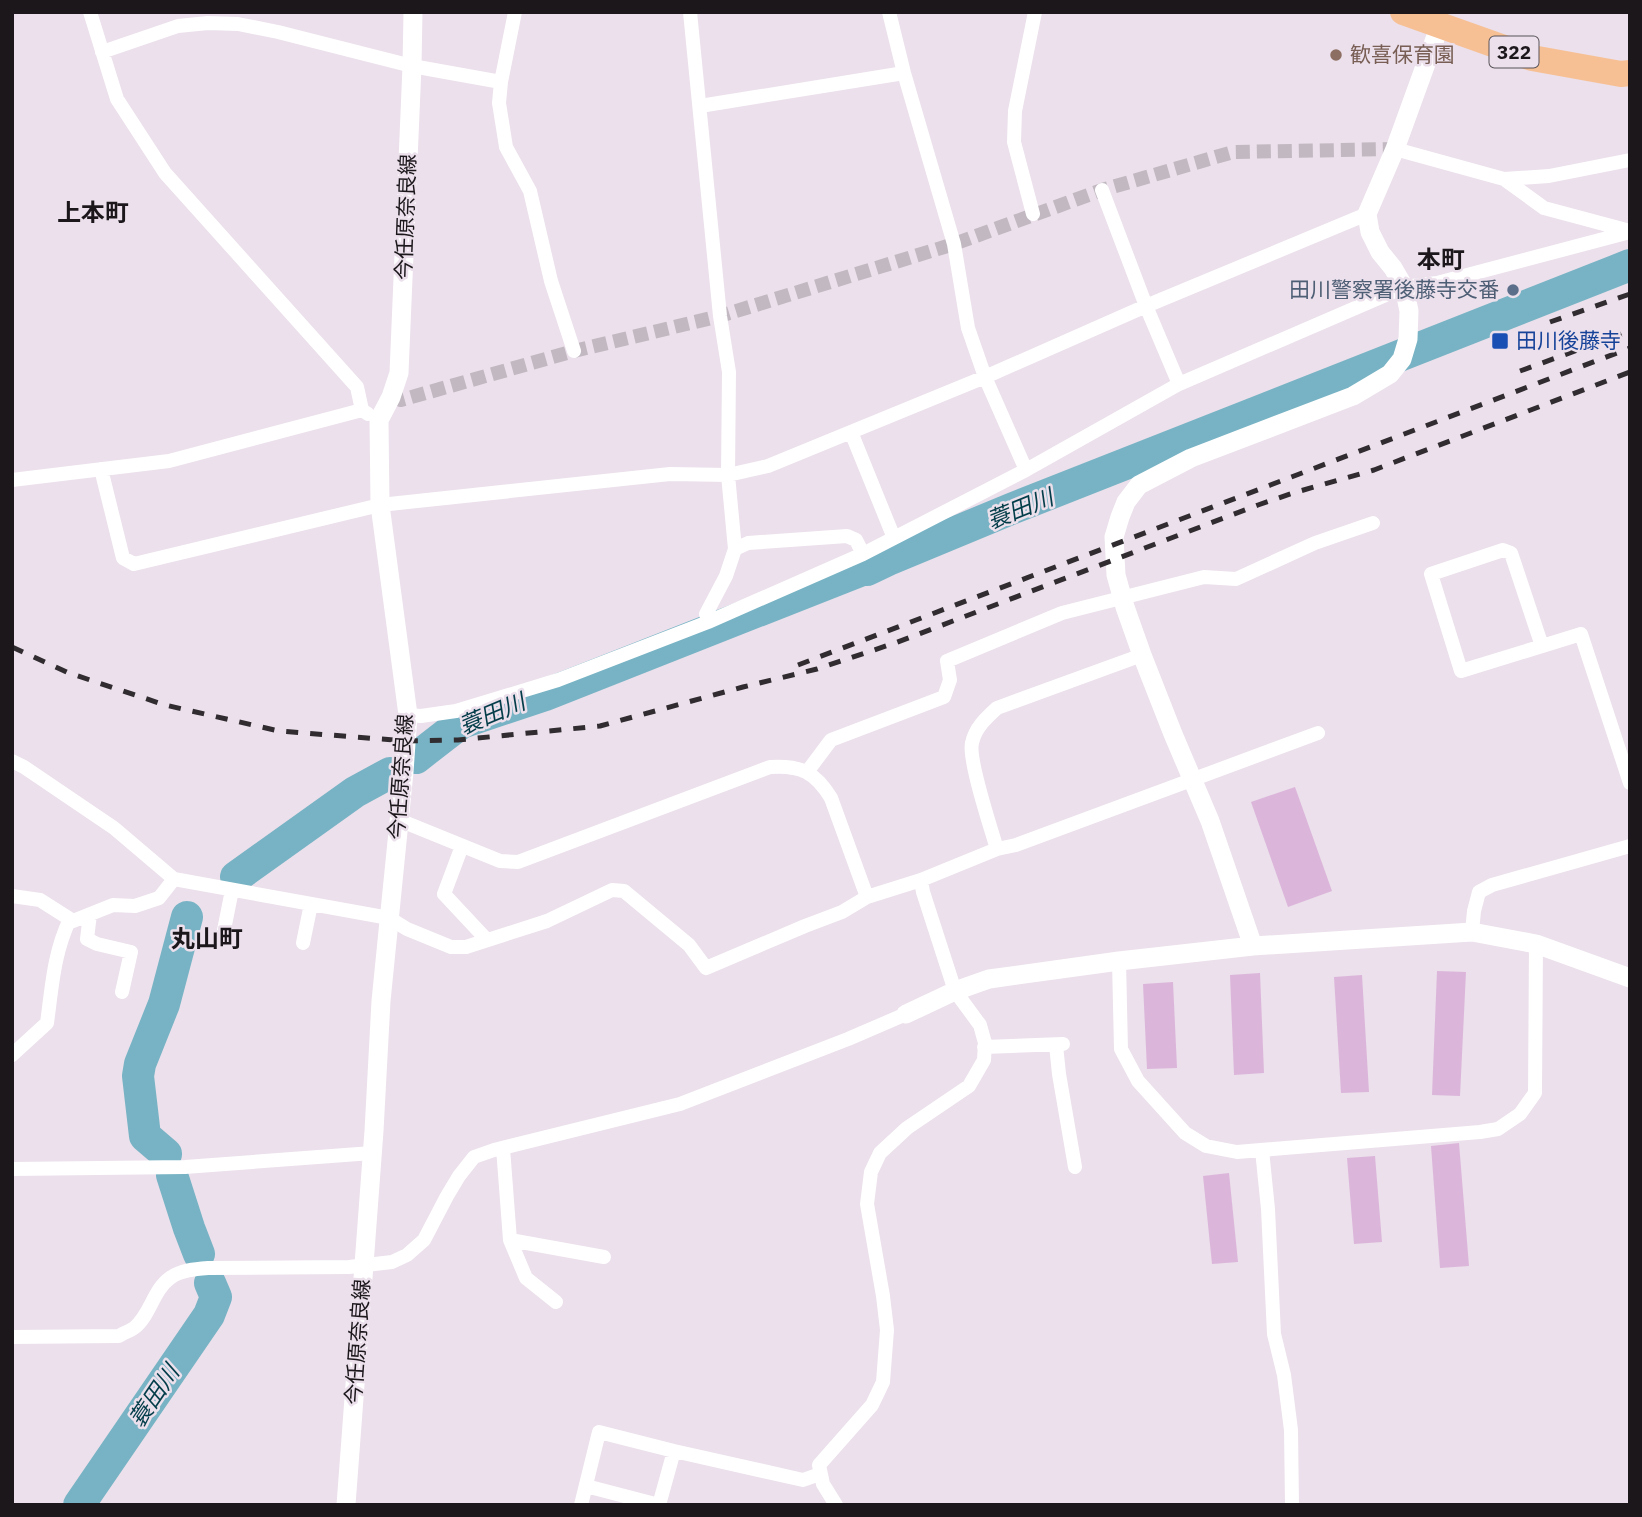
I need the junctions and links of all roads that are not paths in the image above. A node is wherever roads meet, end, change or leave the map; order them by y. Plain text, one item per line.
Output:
1 (90, 12) edge
2 (413, 12) edge
3 (515, 12) edge
4 (690, 12) edge
5 (889, 12) edge
6 (1035, 12) edge
7 (1403, 12) edge
8 (1440, 25) junction
9 (102, 52) junction
10 (412, 66) junction
11 (904, 73) junction
12 (1630, 73) edge
13 (501, 82) junction
14 (700, 106) junction
15 (1395, 149) junction
16 (1630, 160) edge
17 (1504, 179) junction
18 (1102, 190) dead end
19 (1033, 214) dead end
20 (1367, 214) junction
21 (1630, 232) edge
22 (1404, 287) junction
23 (1146, 306) junction
24 (574, 351) dead end
25 (985, 377) junction
26 (1180, 384) junction
27 (370, 415) junction
28 (851, 432) junction
29 (101, 470) junction
30 (1026, 470) junction
31 (728, 474) junction
32 (12, 480) edge
33 (380, 505) junction
34 (1373, 523) dead end
35 (894, 538) junction
36 (735, 549) junction
37 (863, 554) junction
38 (708, 622) junction
39 (1542, 646) junction
40 (1140, 648) junction
41 (408, 715) junction
42 (1318, 733) dead end
43 (12, 761) edge
44 (807, 772) junction
45 (1630, 783) edge
46 (399, 820) junction
47 (462, 846) junction
48 (1630, 846) edge
49 (997, 849) junction
50 (174, 879) junction
51 (921, 880) junction
52 (232, 890) junction
53 (12, 896) edge
54 (867, 897) junction
55 (311, 904) junction
56 (90, 914) junction
57 (389, 918) junction
58 (70, 919) junction
59 (224, 930) dead end
60 (1472, 932) junction
61 (487, 940) junction
62 (303, 943) dead end
63 (1536, 944) junction
64 (1253, 946) junction
65 (1119, 961) junction
66 (1630, 978) edge
67 (955, 991) junction
68 (122, 992) dead end
69 (906, 1014) joint
70 (984, 1047) junction
71 (12, 1055) edge
72 (503, 1148) junction
73 (1262, 1150) junction
74 (372, 1153) junction
75 (1075, 1167) dead end
76 (12, 1168) edge
77 (510, 1240) junction
78 (604, 1257) dead end
79 (363, 1266) junction
80 (556, 1302) dead end
81 (12, 1336) edge
82 (674, 1451) junction
83 (820, 1474) junction
84 (586, 1486) junction
85 (346, 1505) edge
86 (581, 1505) edge
87 (836, 1505) edge
88 (1292, 1505) edge

1 - 9 street
2 - 10 main road, 今任原奈良線
3 - 13 street
4 - 14 street
5 - 11 street
6 - 19 street
7 - 8 highway, 322
8 - 12 highway, 322
8 - 15 main road
9 - 10 street
9 - 27 street
10 - 13 street
10 - 27 main road, 今任原奈良線
11 - 14 street
11 - 25 street
13 - 24 street
14 - 31 street
15 - 17 street
15 - 20 main road
16 - 17 street
17 - 21 street
18 - 23 street
20 - 22 main road
20 - 23 street
21 - 22 street
22 - 26 street
22 - 40 main road
23 - 25 street
23 - 26 street
25 - 28 street
25 - 30 street
26 - 30 street
27 - 29 street
27 - 33 main road, 今任原奈良線
28 - 31 street
28 - 35 street
29 - 32 street
29 - 33 street
30 - 35 street
31 - 33 street
31 - 36 street
33 - 41 main road, 今任原奈良線
34 - 44 street
35 - 37 street
36 - 37 street
36 - 38 street
37 - 38 street
38 - 41 street
39 - 39 street
39 - 45 street
40 - 49 street
40 - 64 main road
41 - 46 main road, 今任原奈良線
42 - 49 street
43 - 50 street
44 - 47 street
44 - 54 street
46 - 47 street
46 - 57 main road, 今任原奈良線
47 - 61 street
48 - 60 street
49 - 51 street
50 - 52 street
50 - 56 street
51 - 54 street
51 - 67 street
52 - 55 street
52 - 59 street
53 - 58 street
54 - 61 street
55 - 57 street
55 - 62 street
56 - 58 street
56 - 68 street
57 - 61 street
57 - 74 main road, 今任原奈良線
58 - 71 street
60 - 63 main road
60 - 64 main road
63 - 66 main road
63 - 73 street
64 - 65 main road
65 - 67 main road
65 - 73 street
67 - 69 main road
67 - 70 street
69 - 72 street
70 - 75 street
70 - 83 street
72 - 77 street
72 - 79 street
73 - 88 street
74 - 76 street
74 - 79 main road, 今任原奈良線
77 - 78 street
77 - 80 street
79 - 81 street
79 - 85 main road, 今任原奈良線
82 - 83 street
82 - 84 street
82 - 84 street
83 - 87 street
84 - 86 street

